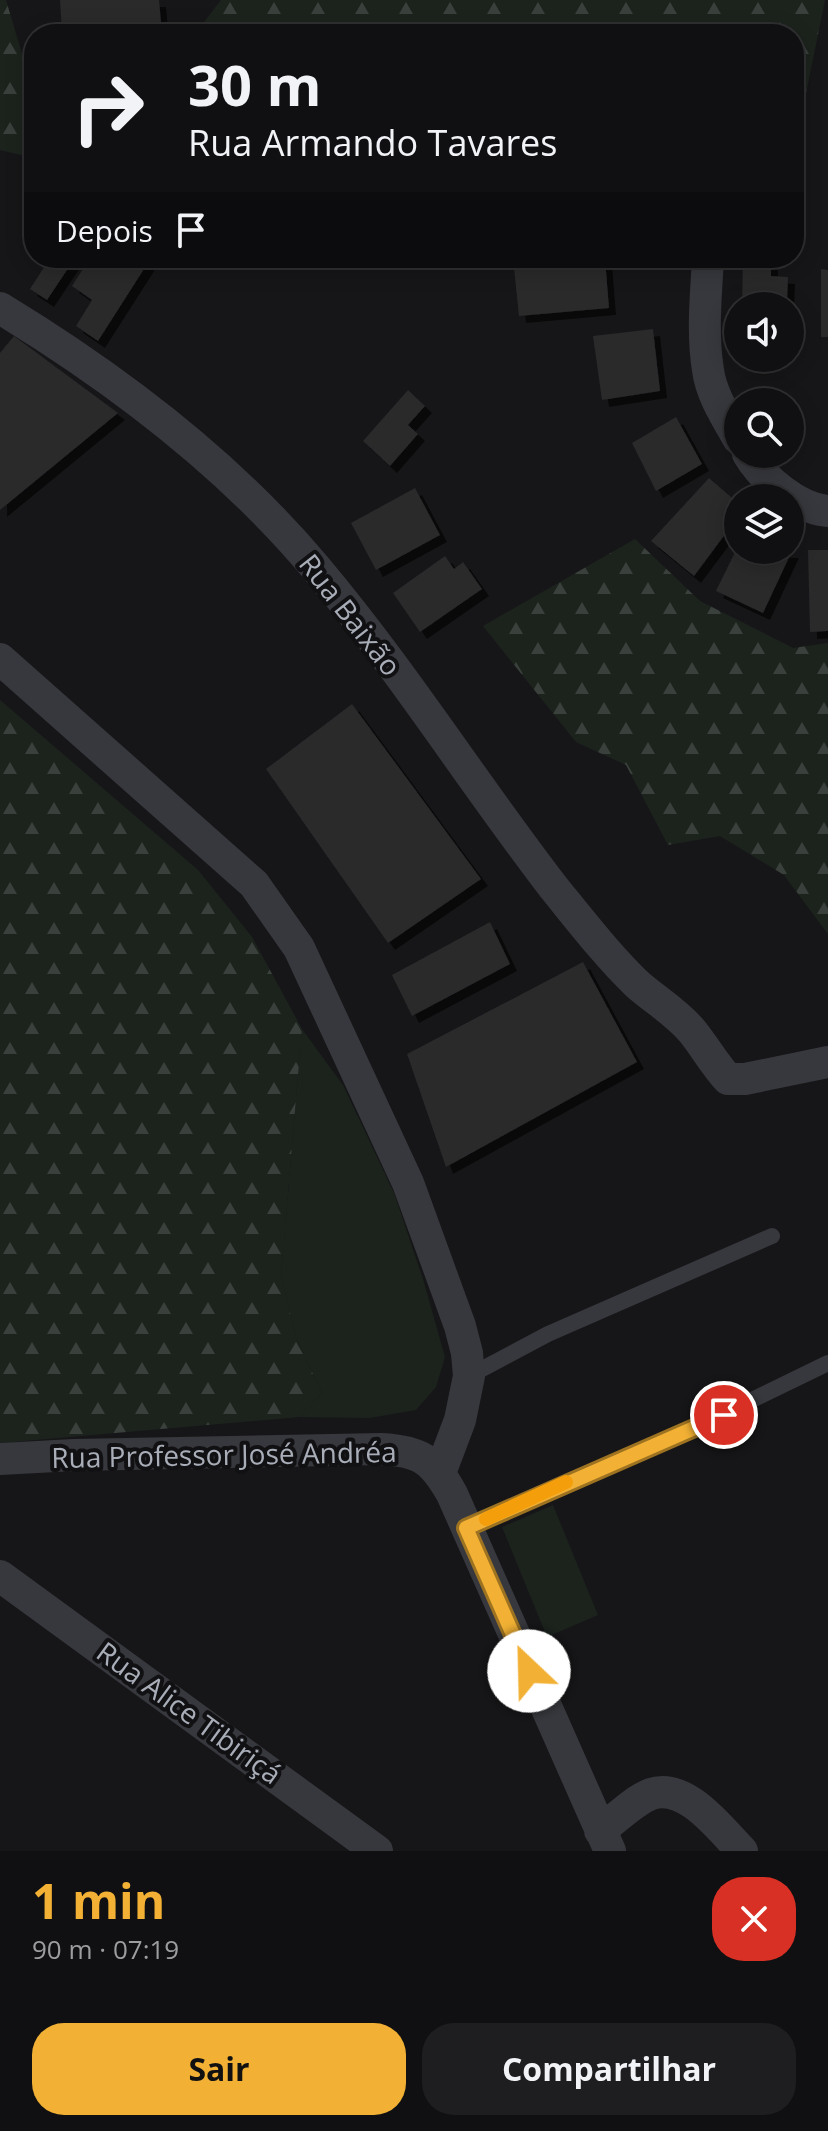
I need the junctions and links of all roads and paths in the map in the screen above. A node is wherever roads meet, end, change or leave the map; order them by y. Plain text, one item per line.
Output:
1 (708, 268) edge
2 (0, 308) edge
3 (724, 415) edge
4 (758, 468) edge
5 (828, 511) edge
6 (0, 659) edge
7 (828, 1062) edge
8 (772, 1236) dead end
9 (828, 1363) edge
10 (469, 1376) junction
11 (0, 1459) edge
12 (440, 1473) junction
13 (466, 1528) junction
14 (0, 1576) edge
15 (605, 1841) edge
16 (377, 1851) edge
17 (742, 1851) edge

1 - 3 street
2 - 7 street, Rua Baixão
4 - 5 street
6 - 10 street
8 - 10 lane
9 - 13 lane
10 - 12 street
11 - 12 street, Rua Professor José Andréa
12 - 13 street
13 - 15 street
14 - 16 street, Rua Alice Tibiriçá
15 - 17 street

